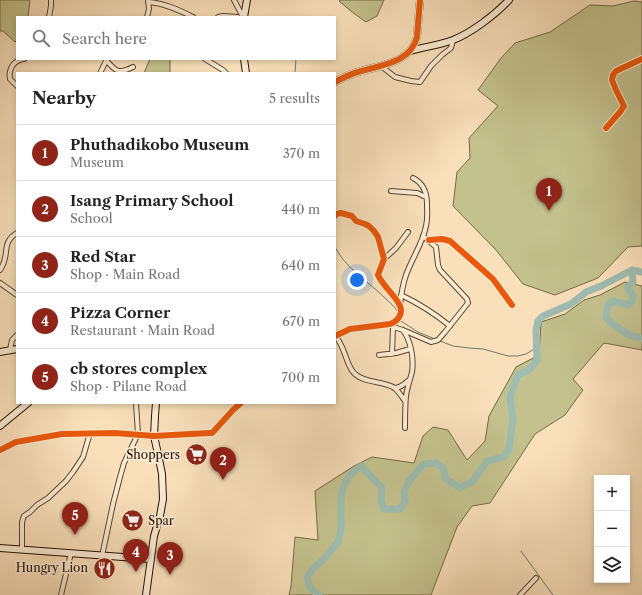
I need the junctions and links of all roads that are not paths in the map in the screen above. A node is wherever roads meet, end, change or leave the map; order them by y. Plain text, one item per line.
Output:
1 (51, 0) edge
2 (234, 0) edge
3 (247, 0) edge
4 (420, 0) edge
5 (509, 0) edge
6 (148, 1) edge
7 (49, 16) edge
8 (147, 16) edge
9 (191, 16) edge
10 (243, 16) edge
11 (244, 16) edge
12 (453, 40) junction
13 (410, 51) junction
14 (642, 58) edge
15 (20, 60) edge
16 (106, 60) edge
17 (107, 60) edge
18 (207, 60) edge
19 (244, 60) edge
20 (381, 66) junction
21 (133, 67) dead end
22 (100, 72) edge
23 (225, 72) edge
24 (246, 72) edge
25 (336, 82) edge
26 (16, 85) edge
27 (606, 128) dead end
28 (413, 178) dead end
29 (391, 191) dead end
30 (426, 197) junction
31 (336, 214) edge
32 (408, 232) dead end
33 (16, 234) edge
34 (423, 236) junction
35 (429, 240) junction
36 (384, 259) junction
37 (0, 270) edge
38 (0, 283) edge
39 (16, 294) edge
40 (401, 295) junction
41 (400, 305) junction
42 (512, 305) dead end
43 (392, 326) junction
44 (450, 326) junction
45 (403, 330) junction
46 (16, 336) edge
47 (336, 336) edge
48 (336, 338) edge
49 (410, 349) junction
50 (14, 350) edge
51 (0, 352) edge
52 (392, 354) junction
53 (379, 355) dead end
54 (410, 379) junction
55 (394, 388) junction
56 (405, 401) junction
57 (27, 404) edge
58 (136, 404) edge
59 (156, 404) edge
60 (239, 404) edge
61 (0, 426) edge
62 (405, 428) dead end
63 (90, 433) junction
64 (138, 434) junction
65 (154, 436) junction
66 (0, 450) edge
67 (0, 548) edge
68 (22, 550) junction
69 (71, 553) junction
70 (102, 556) junction
71 (150, 559) junction
72 (536, 578) dead end
73 (61, 595) edge
74 (146, 595) edge
75 (520, 595) edge

1 - 7 street
2 - 10 street
3 - 11 street
4 - 13 street
5 - 12 street
6 - 8 street
6 - 9 street
12 - 13 street
12 - 20 street
13 - 20 street
14 - 27 street
15 - 26 street
16 - 22 street
17 - 21 street
18 - 23 street
19 - 24 street
20 - 25 street
28 - 30 street
29 - 30 street
30 - 34 street
31 - 36 street
32 - 36 street
33 - 37 street
34 - 35 street
34 - 40 street
35 - 42 street
35 - 44 street
36 - 41 street
38 - 39 street
40 - 41 street
40 - 44 street
41 - 43 street
43 - 45 street
43 - 47 street
43 - 52 street
44 - 45 street
45 - 49 street
46 - 50 street
48 - 55 street
49 - 52 street
49 - 54 street
50 - 51 street
52 - 53 street
54 - 55 street
54 - 56 street
55 - 56 street
56 - 62 street
57 - 61 street
58 - 64 street
59 - 65 street
60 - 65 street
63 - 64 street
63 - 66 street
63 - 68 street
64 - 65 street
64 - 70 street
65 - 71 street
67 - 68 street
68 - 69 street
69 - 70 street
69 - 73 street
70 - 71 street
71 - 74 street
72 - 75 street

